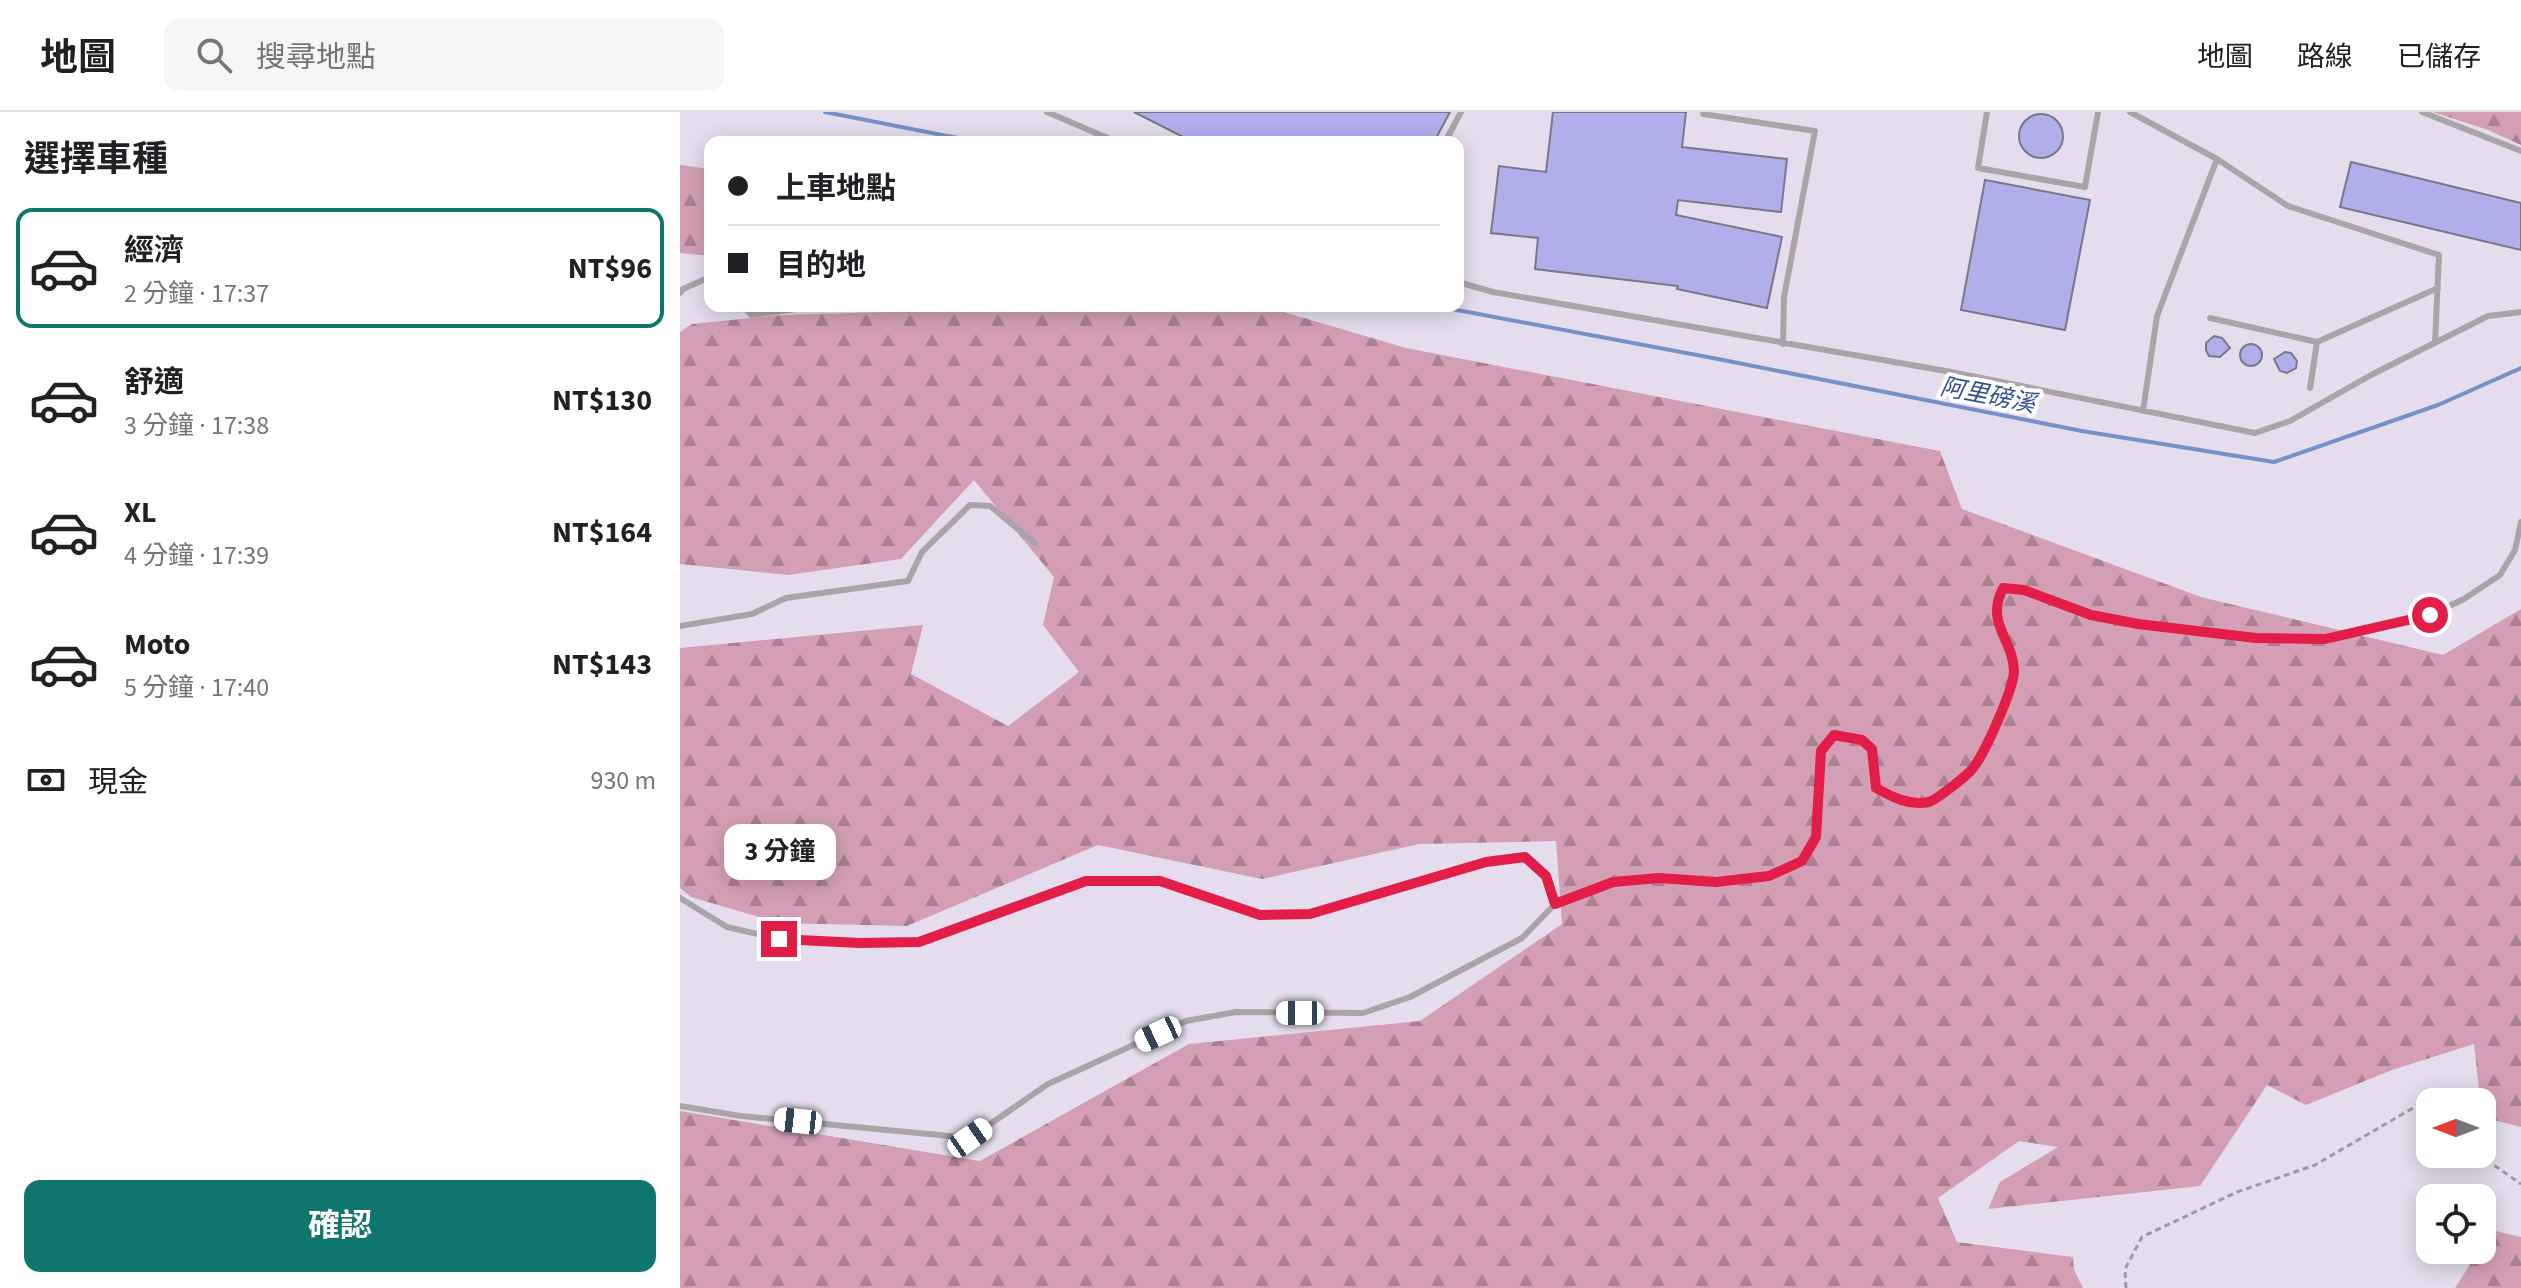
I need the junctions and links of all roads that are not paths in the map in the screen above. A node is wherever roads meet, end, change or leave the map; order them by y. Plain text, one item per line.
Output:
1 (1047, 112) edge
2 (1461, 112) edge
3 (1987, 112) edge
4 (2098, 112) edge
5 (2130, 112) edge
6 (2422, 112) edge
7 (1703, 114) dead end
8 (1103, 136) edge
9 (1448, 136) edge
10 (2521, 151) edge
11 (2217, 159) junction
12 (704, 280) edge
13 (1464, 284) edge
14 (2438, 288) junction
15 (680, 293) edge
16 (749, 312) edge
17 (774, 312) edge
18 (2521, 312) edge
19 (2210, 318) dead end
20 (2317, 342) junction
21 (2435, 343) junction
22 (1783, 344) junction
23 (2310, 388) dead end
24 (2143, 411) junction
25 (2521, 522) edge
26 (1035, 543) dead end
27 (680, 626) edge
28 (680, 898) edge
29 (1555, 904) junction
30 (680, 1106) edge

1 - 8 lane
2 - 9 lane
3 - 4 lane
5 - 11 lane
6 - 10 lane
7 - 22 lane
11 - 14 lane
11 - 24 lane
12 - 15 lane
13 - 22 lane
14 - 20 lane
14 - 21 lane
16 - 17 lane
18 - 21 lane
19 - 20 lane
20 - 23 lane
21 - 24 lane
22 - 24 lane
25 - 29 lane
26 - 27 lane
28 - 29 lane
29 - 30 lane

